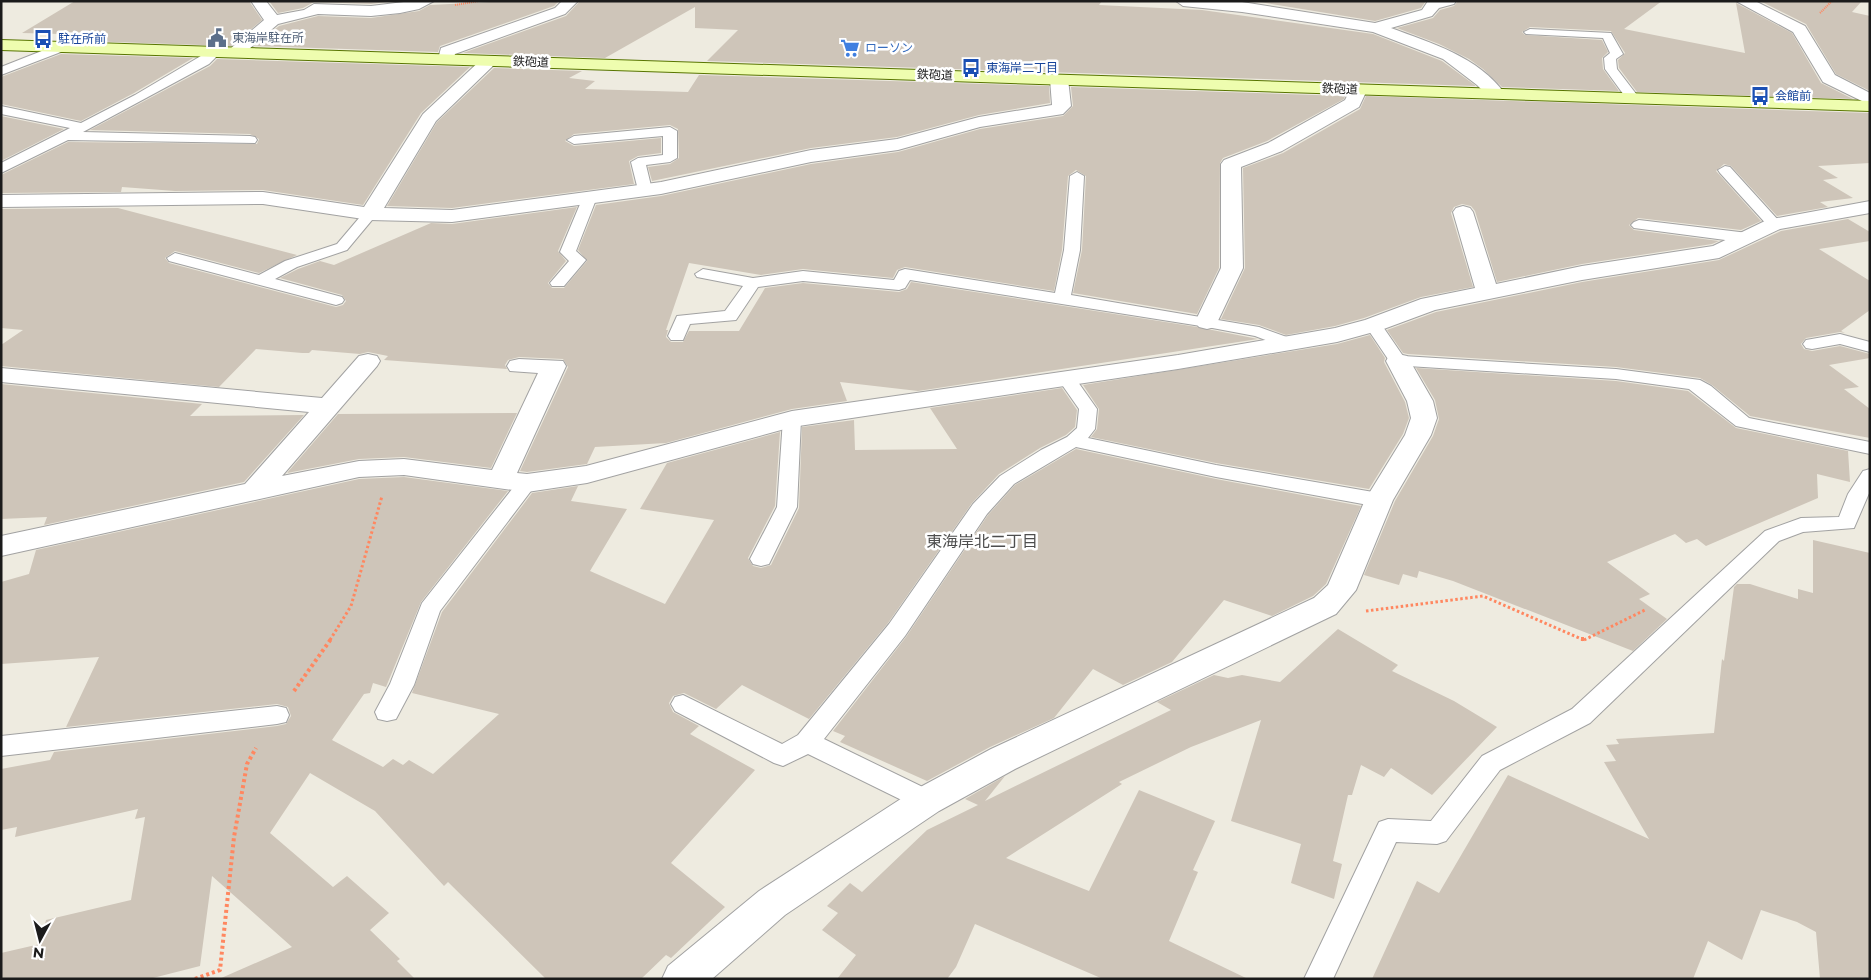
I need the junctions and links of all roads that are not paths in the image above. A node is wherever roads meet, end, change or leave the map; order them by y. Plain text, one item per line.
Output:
1 (258, 1) edge
2 (427, 1) edge
3 (571, 1) edge
4 (1183, 1) edge
5 (1449, 1) edge
6 (1743, 1) edge
7 (1242, 4) edge
8 (319, 5) edge
9 (272, 21) junction
10 (1376, 28) junction
11 (1530, 32) dead end
12 (1, 45) edge
13 (62, 47) junction
14 (216, 52) junction
15 (236, 52) junction
16 (446, 59) junction
17 (490, 61) junction
18 (1, 71) edge
19 (1059, 80) junction
20 (1358, 90) junction
21 (1496, 94) junction
22 (1634, 98) junction
23 (1870, 100) edge
24 (1870, 106) edge
25 (1, 110) edge
26 (83, 127) junction
27 (69, 136) junction
28 (250, 140) dead end
29 (574, 140) dead end
30 (1, 169) edge
31 (1725, 170) dead end
32 (1077, 176) dead end
33 (644, 190) junction
34 (590, 197) junction
35 (1, 201) edge
36 (1870, 207) edge
37 (1463, 212) dead end
38 (370, 214) junction
39 (1639, 224) dead end
40 (1774, 224) junction
41 (1748, 238) junction
42 (175, 258) dead end
43 (703, 274) dead end
44 (261, 280) junction
45 (558, 283) dead end
46 (754, 283) junction
47 (1487, 290) junction
48 (336, 300) dead end
49 (1062, 300) junction
50 (1207, 322) junction
51 (1373, 325) junction
52 (676, 336) dead end
53 (1289, 344) junction
54 (1812, 344) dead end
55 (1870, 348) edge
56 (368, 361) dead end
57 (1398, 361) junction
58 (519, 366) dead end
59 (1, 375) edge
60 (1067, 379) junction
61 (329, 406) junction
62 (792, 420) junction
63 (1074, 441) junction
64 (1870, 448) edge
65 (1870, 474) edge
66 (500, 479) junction
67 (527, 483) junction
68 (254, 491) junction
69 (1379, 500) junction
70 (1, 546) edge
71 (761, 559) dead end
72 (683, 704) dead end
73 (387, 712) dead end
74 (277, 715) dead end
75 (806, 742) junction
76 (1, 746) edge
77 (926, 801) junction
78 (682, 979) edge
79 (1318, 979) edge

1 - 9 street
2 - 8 street
3 - 16 street
4 - 7 street
5 - 10 street
6 - 23 street
7 - 10 street
8 - 9 street
9 - 15 street
10 - 21 street
11 - 22 lane
12 - 13 street, 鉄砲道
13 - 14 street, 鉄砲道
13 - 18 lane
14 - 15 street, 鉄砲道
14 - 26 lane
15 - 16 street, 鉄砲道
16 - 17 street, 鉄砲道
17 - 19 street, 鉄砲道
17 - 38 street
19 - 20 street, 鉄砲道
19 - 33 street
20 - 21 street, 鉄砲道
20 - 50 street
21 - 22 street, 鉄砲道
22 - 24 street, 鉄砲道
25 - 26 lane
26 - 27 lane
27 - 28 lane
27 - 30 lane
29 - 33 lane
31 - 40 lane
32 - 49 lane
33 - 34 street
34 - 38 street
34 - 45 lane
35 - 38 street
36 - 40 street
37 - 47 street
38 - 44 lane
39 - 41 lane
40 - 41 street
41 - 47 street
42 - 44 lane
43 - 46 lane
44 - 48 lane
46 - 49 lane
46 - 52 lane
47 - 51 street
49 - 50 lane
50 - 53 lane
51 - 53 street
51 - 57 lane
53 - 60 street
54 - 55 lane
56 - 61 street
57 - 64 lane
57 - 69 street
58 - 66 street
59 - 61 street
60 - 62 street
60 - 63 lane
61 - 68 street
62 - 67 street
62 - 71 lane
63 - 69 lane
63 - 75 lane
65 - 79 lane
66 - 67 street
66 - 68 street
67 - 73 lane
68 - 70 street
69 - 77 street
72 - 75 lane
74 - 76 lane
75 - 77 lane
77 - 78 street

